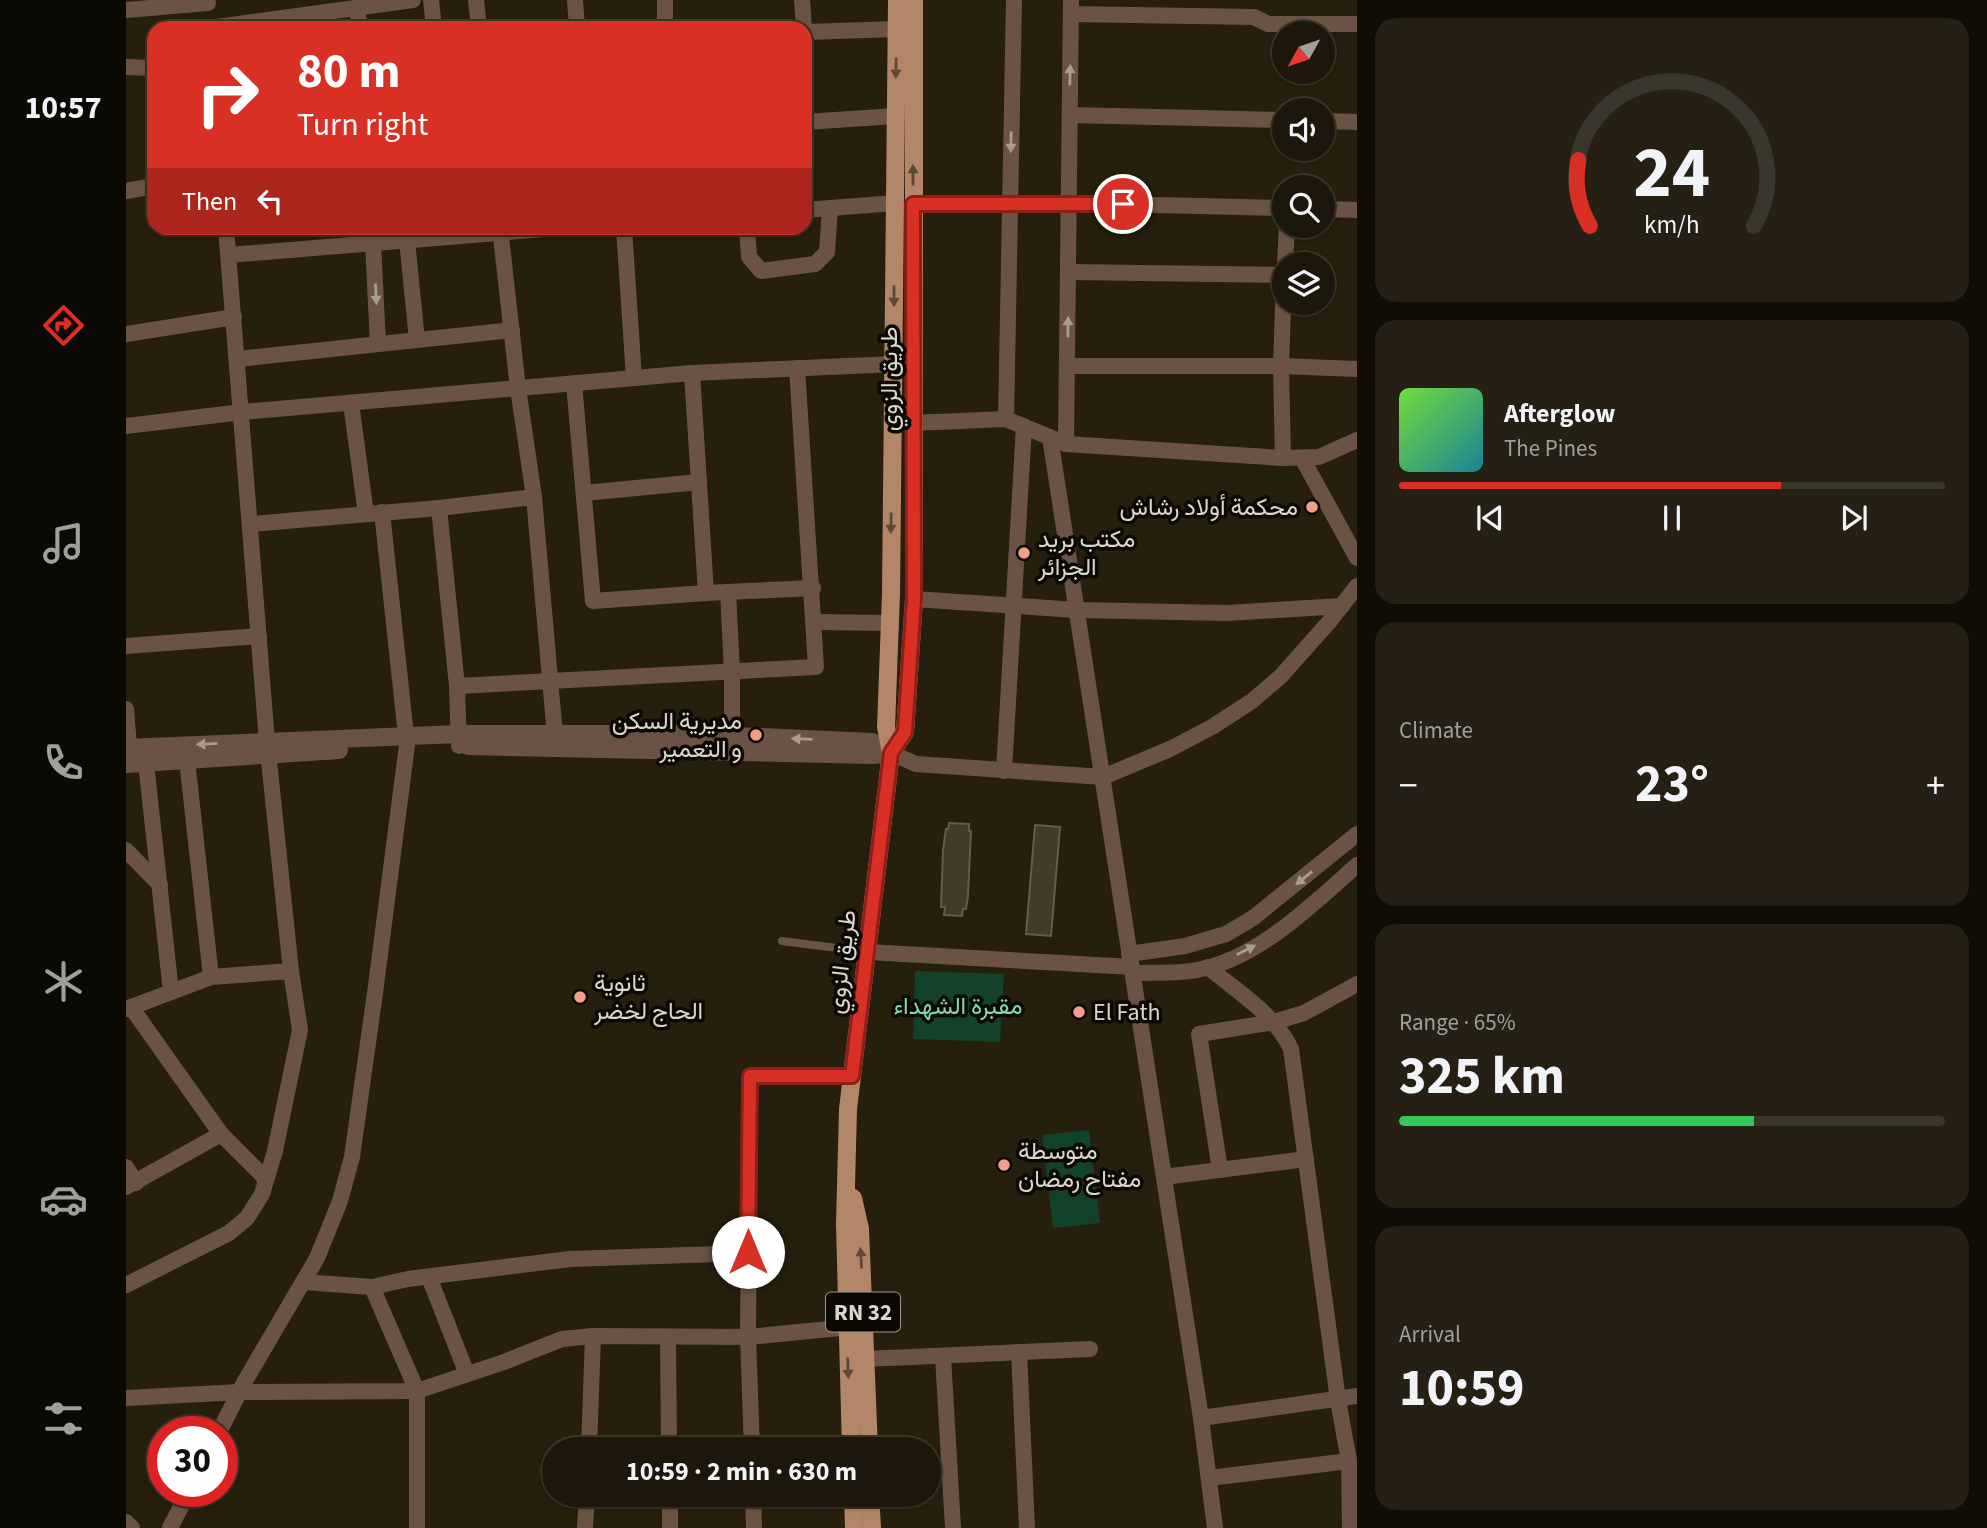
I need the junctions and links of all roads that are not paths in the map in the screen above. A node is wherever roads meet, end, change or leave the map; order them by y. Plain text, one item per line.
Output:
1 (413, 0) edge
2 (431, 0) edge
3 (476, 0) edge
4 (575, 0) edge
5 (665, 0) edge
6 (802, 0) edge
7 (897, 0) edge
8 (914, 0) edge
9 (1014, 0) edge
10 (1254, 0) edge
11 (207, 2) edge
12 (1071, 7) edge
13 (1167, 8) edge
14 (356, 9) junction
15 (126, 10) edge
16 (1254, 17) junction
17 (209, 21) edge
18 (264, 21) edge
19 (359, 21) edge
20 (432, 21) edge
21 (478, 21) edge
22 (577, 21) edge
23 (665, 21) edge
24 (804, 21) edge
25 (1357, 24) edge
26 (897, 29) junction
27 (812, 30) edge
28 (126, 67) edge
29 (147, 68) edge
30 (1070, 115) junction
31 (896, 116) junction
32 (1272, 120) edge
33 (1335, 121) edge
34 (812, 122) edge
35 (1357, 122) edge
36 (147, 187) edge
37 (126, 191) edge
38 (1010, 202) junction
39 (895, 203) junction
40 (1069, 203) junction
41 (913, 204) junction
42 (830, 208) junction
43 (1272, 208) edge
44 (812, 209) edge
45 (1335, 209) edge
46 (1357, 210) edge
47 (227, 235) edge
48 (454, 235) edge
49 (502, 235) edge
50 (624, 235) edge
51 (747, 235) edge
52 (382, 237) edge
53 (407, 240) junction
54 (229, 256) junction
55 (1068, 272) junction
56 (1272, 278) edge
57 (1283, 315) edge
58 (234, 317) junction
59 (512, 330) junction
60 (126, 334) edge
61 (417, 340) junction
62 (379, 344) junction
63 (238, 359) junction
64 (894, 364) junction
65 (1067, 366) junction
66 (1281, 366) junction
67 (797, 368) junction
68 (1357, 369) edge
69 (692, 373) junction
70 (634, 378) junction
71 (574, 383) junction
72 (518, 388) junction
73 (351, 403) junction
74 (242, 412) junction
75 (1006, 419) junction
76 (913, 423) junction
77 (126, 426) edge
78 (1024, 426) junction
79 (1050, 437) junction
80 (1357, 440) edge
81 (1066, 444) junction
82 (1283, 458) junction
83 (1303, 458) junction
84 (699, 482) junction
85 (584, 493) junction
86 (534, 497) junction
87 (439, 508) junction
88 (374, 513) junction
89 (251, 524) junction
90 (1357, 558) edge
91 (1357, 586) edge
92 (813, 588) junction
93 (728, 592) junction
94 (706, 593) junction
95 (914, 599) junction
96 (1013, 606) junction
97 (1342, 606) junction
98 (1077, 610) junction
99 (814, 622) junction
100 (889, 623) junction
101 (259, 636) junction
102 (126, 646) edge
103 (732, 671) junction
104 (550, 681) junction
105 (457, 686) junction
106 (126, 709) edge
107 (406, 740) junction
108 (458, 740) junction
109 (555, 740) junction
110 (732, 744) junction
111 (268, 748) junction
112 (891, 753) junction
113 (132, 757) edge
114 (187, 760) junction
115 (1004, 771) junction
116 (1103, 777) junction
117 (1357, 834) edge
118 (126, 849) edge
119 (1357, 865) edge
120 (160, 885) junction
121 (782, 941) dead end
122 (868, 952) junction
123 (1131, 965) junction
124 (1208, 967) junction
125 (291, 971) junction
126 (211, 977) junction
127 (1357, 984) edge
128 (171, 992) junction
129 (128, 1008) edge
130 (1274, 1022) junction
131 (852, 1076) junction
132 (221, 1133) junction
133 (1306, 1159) junction
134 (126, 1167) edge
135 (1220, 1170) junction
136 (1164, 1177) junction
137 (266, 1179) junction
138 (131, 1185) edge
139 (748, 1252) junction
140 (429, 1277) junction
141 (303, 1282) junction
142 (126, 1285) edge
143 (372, 1287) junction
144 (856, 1326) junction
145 (593, 1336) junction
146 (668, 1337) junction
147 (748, 1337) junction
148 (1090, 1349) dead end
149 (1018, 1352) junction
150 (943, 1356) junction
151 (865, 1359) junction
152 (467, 1374) junction
153 (417, 1391) junction
154 (239, 1392) junction
155 (1357, 1396) edge
156 (126, 1398) edge
157 (1338, 1399) junction
158 (227, 1416) edge
159 (1201, 1418) junction
160 (589, 1437) edge
161 (669, 1437) edge
162 (751, 1437) edge
163 (851, 1437) edge
164 (868, 1437) edge
165 (1349, 1461) junction
166 (1209, 1478) junction
167 (181, 1507) edge
168 (586, 1507) edge
169 (670, 1507) edge
170 (753, 1507) edge
171 (853, 1507) edge
172 (871, 1507) edge
173 (126, 1522) edge
174 (132, 1528) edge
175 (170, 1528) edge
176 (416, 1528) edge
177 (585, 1528) edge
178 (670, 1528) edge
179 (754, 1528) edge
180 (854, 1528) edge
181 (872, 1528) edge
182 (953, 1528) edge
183 (1027, 1528) edge
184 (1215, 1528) edge
185 (1350, 1528) edge

1 - 14 street
2 - 20 street
3 - 21 street
4 - 22 street
5 - 23 street
6 - 24 street
7 - 26 main road, طريق الزوي / RN 32
41 -> 8 main road, طريق الزوي / RN 32
9 -> 38 street
10 - 16 street
11 - 15 street
11 - 17 street
12 - 13 street
30 -> 12 street
13 - 16 street
14 - 18 street
14 - 19 street
16 - 25 street
26 - 27 street
26 -> 31 main road, طريق الزوي / RN 32
28 - 29 street
30 - 32 street
30 - 40 street
31 - 34 street
31 - 39 main road, طريق الزوي / RN 32
33 - 35 street
36 - 37 street
38 - 40 street
38 - 41 street
38 - 75 street
39 - 42 street
39 -> 64 main road, طريق الزوي / RN 32
40 - 43 street
40 - 55 street
41 - 76 main road, طريق الزوي / RN 32
42 - 44 street
42 - 51 street
45 - 46 street
47 - 54 street
48 - 53 street
49 - 59 street
50 - 70 street
52 - 53 street
52 - 54 street
52 -> 62 street
53 - 61 street
54 - 58 street
55 - 56 street
65 -> 55 street
57 - 66 street
58 - 60 street
58 - 63 street
59 - 61 street
59 - 72 street
61 - 62 street
62 - 63 street
63 - 74 street
64 - 67 street
64 -> 100 main road, طريق الزوي / RN 32
65 - 66 street
65 - 81 street
66 - 68 street
66 - 82 street
67 - 69 street
67 - 92 street
69 - 70 street
69 - 84 street
70 - 71 street
71 - 72 street
71 - 85 street
72 - 73 street
72 - 86 street
73 - 74 street
73 - 88 street
74 - 77 street
74 - 89 street
75 - 76 street
75 - 78 street
76 - 95 main road, طريق الزوي / RN 32
78 - 79 street
78 - 96 street
79 - 81 street
79 - 98 street
80 - 83 street
81 - 82 street
82 - 83 street
83 - 90 street
84 - 85 street
84 - 94 street
85 - 94 street
86 - 87 street
86 - 104 street
87 - 88 street
87 - 105 street
88 - 89 street
88 - 107 street
89 - 101 street
91 - 97 street
92 - 93 street
92 - 99 street
93 - 94 street
93 - 103 street
95 - 96 street
95 - 112 main road, طريق الزوي / RN 32
96 - 98 street
96 - 115 street
97 - 98 street
97 - 116 street
98 - 116 street
99 - 100 street
99 - 103 street
100 - 112 main road, طريق الزوي / RN 32
101 - 102 street
101 - 111 street
103 - 104 street
103 - 110 street
104 - 105 street
104 - 109 street
105 - 108 street
106 - 113 street
107 - 108 street
107 - 111 street
107 - 141 street
108 - 109 street
109 - 110 street
110 - 112 street
111 -> 113 street
111 - 114 street
111 - 125 street
112 - 115 street
112 - 122 main road, طريق الزوي / RN 32
113 - 114 street
113 - 120 street
114 - 126 street
115 - 116 street
116 - 123 street
117 -> 123 street
118 - 120 street
124 -> 119 street
120 - 128 street
121 - 122 lane
122 - 123 street
122 - 131 main road, طريق الزوي / RN 32
123 - 124 street
123 - 136 street
124 - 130 street
125 - 126 street
125 - 137 street
126 - 128 street
127 - 130 street
128 - 129 street
129 - 132 street
130 - 133 street
130 - 135 street
131 - 139 street
131 - 144 main road, طريق الزوي / RN 32
132 - 137 street
132 - 138 street
133 - 135 street
133 - 157 street
134 - 138 street
135 - 136 street
136 - 159 street
137 - 142 street
139 - 140 street
139 - 147 street
140 - 143 street
140 - 152 street
141 - 143 street
141 - 154 street
143 - 153 street
144 - 147 street
144 - 151 main road, طريق الزوي / RN 32
144 -> 163 main road, طريق الزوي / RN 32
145 - 146 street
145 - 152 street
145 - 160 street
146 - 147 street
146 - 161 street
147 - 162 street
148 - 149 street
149 - 150 street
149 - 183 street
150 - 151 street
150 - 182 street
151 - 164 main road, طريق الزوي / RN 32
152 - 153 street
153 - 154 street
153 - 176 street
154 - 156 street
154 - 158 street
155 - 157 street
157 - 159 street
157 - 165 street
159 - 166 street
165 - 166 street
165 - 185 street
166 - 184 street
167 - 175 street
168 - 177 street
169 - 178 street
170 - 179 street
171 - 180 main road
172 - 181 main road
173 - 174 street

